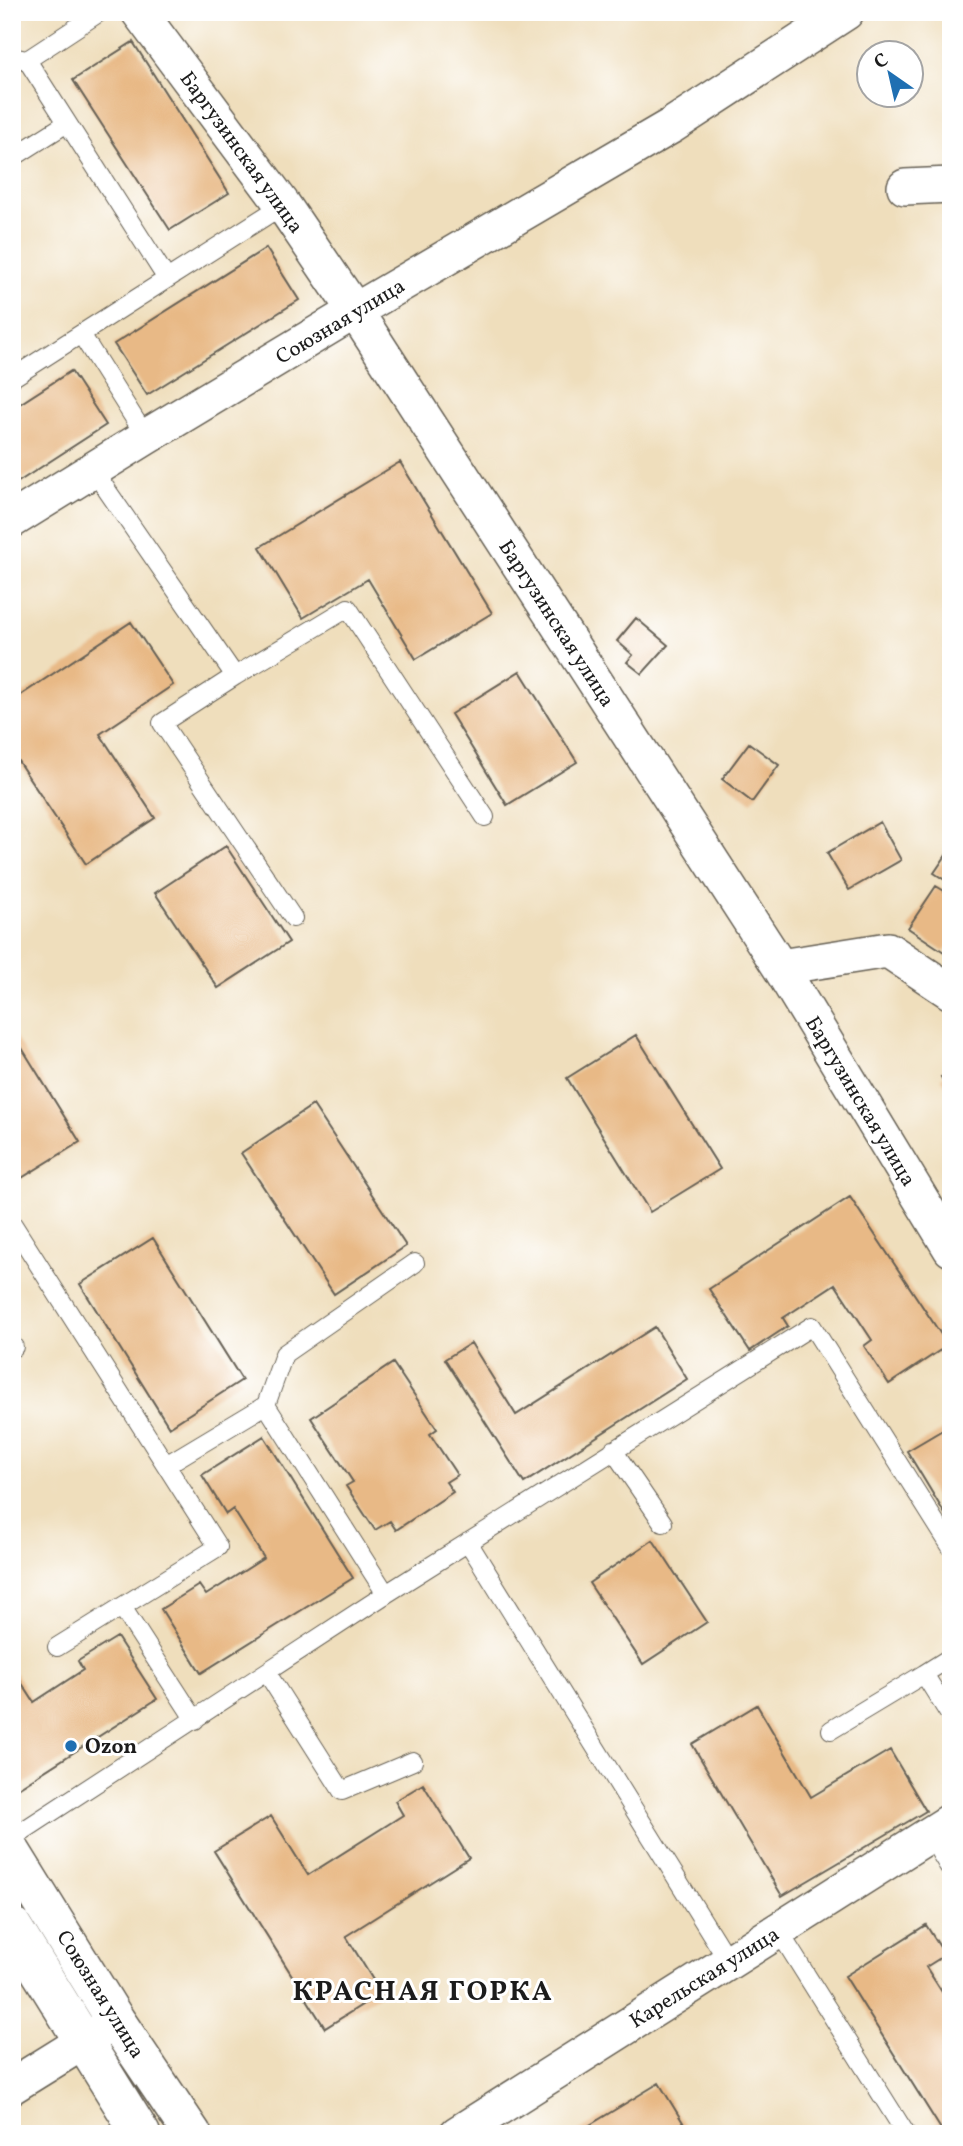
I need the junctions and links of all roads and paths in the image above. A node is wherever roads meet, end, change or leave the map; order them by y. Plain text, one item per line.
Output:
1 (100, 12) edge
2 (139, 12) edge
3 (846, 12) edge
4 (20, 58) edge
5 (67, 123) junction
6 (12, 158) edge
7 (951, 186) edge
8 (905, 187) dead end
9 (283, 205) junction
10 (167, 279) junction
11 (355, 312) junction
12 (81, 334) junction
13 (12, 379) edge
14 (146, 437) junction
15 (93, 470) junction
16 (12, 520) edge
17 (235, 676) junction
18 (485, 817) dead end
19 (293, 918) dead end
20 (780, 967) junction
21 (951, 992) edge
22 (12, 1223) edge
23 (951, 1249) edge
24 (415, 1263) dead end
25 (266, 1405) junction
26 (613, 1450) junction
27 (166, 1465) junction
28 (663, 1524) dead end
29 (468, 1542) junction
30 (951, 1547) edge
31 (386, 1594) junction
32 (122, 1607) junction
33 (57, 1647) dead end
34 (951, 1657) edge
35 (267, 1673) junction
36 (924, 1675) junction
37 (951, 1717) edge
38 (195, 1720) junction
39 (831, 1730) dead end
40 (413, 1761) dead end
41 (940, 1828) edge
42 (12, 1838) edge
43 (12, 1853) edge
44 (951, 1870) edge
45 (12, 1926) edge
46 (778, 1930) junction
47 (728, 1961) junction
48 (116, 2021) junction
49 (84, 2041) junction
50 (12, 2086) edge
51 (141, 2134) edge
52 (192, 2134) edge
53 (457, 2134) edge
54 (906, 2134) edge

1 - 4 lane
2 - 9 street, Баргузинская улица
3 - 11 street, Союзная улица
4 - 5 lane
5 - 6 lane
5 - 10 lane
7 - 8 street
9 - 10 lane
9 - 11 street, Баргузинская улица
10 - 12 lane
11 - 14 street, Союзная улица
11 - 20 street, Баргузинская улица
12 - 13 lane
12 - 14 lane
14 - 15 street, Союзная улица
15 - 16 street, Союзная улица
15 - 17 lane
17 - 18 lane
17 - 19 lane
20 - 21 street
20 - 23 street, Баргузинская улица
22 - 27 lane
24 - 25 lane
25 - 27 lane
25 - 31 lane
26 - 28 lane
26 - 29 lane
26 - 30 lane
27 - 32 lane
29 - 31 lane
29 - 47 lane
31 - 35 lane
32 - 33 lane
32 - 38 lane
34 - 36 lane
35 - 38 lane
35 - 40 lane
36 - 37 lane
36 - 39 lane
38 - 42 lane
41 - 44 lane
41 - 46 street, Карельская улица
43 - 48 street, Союзная улица
45 - 49 street, Союзная улица
46 - 47 street, Карельская улица
46 - 54 lane
47 - 53 street, Карельская улица
48 - 49 street
48 - 52 street, Союзная улица
49 - 50 street
49 - 51 street, Союзная улица

